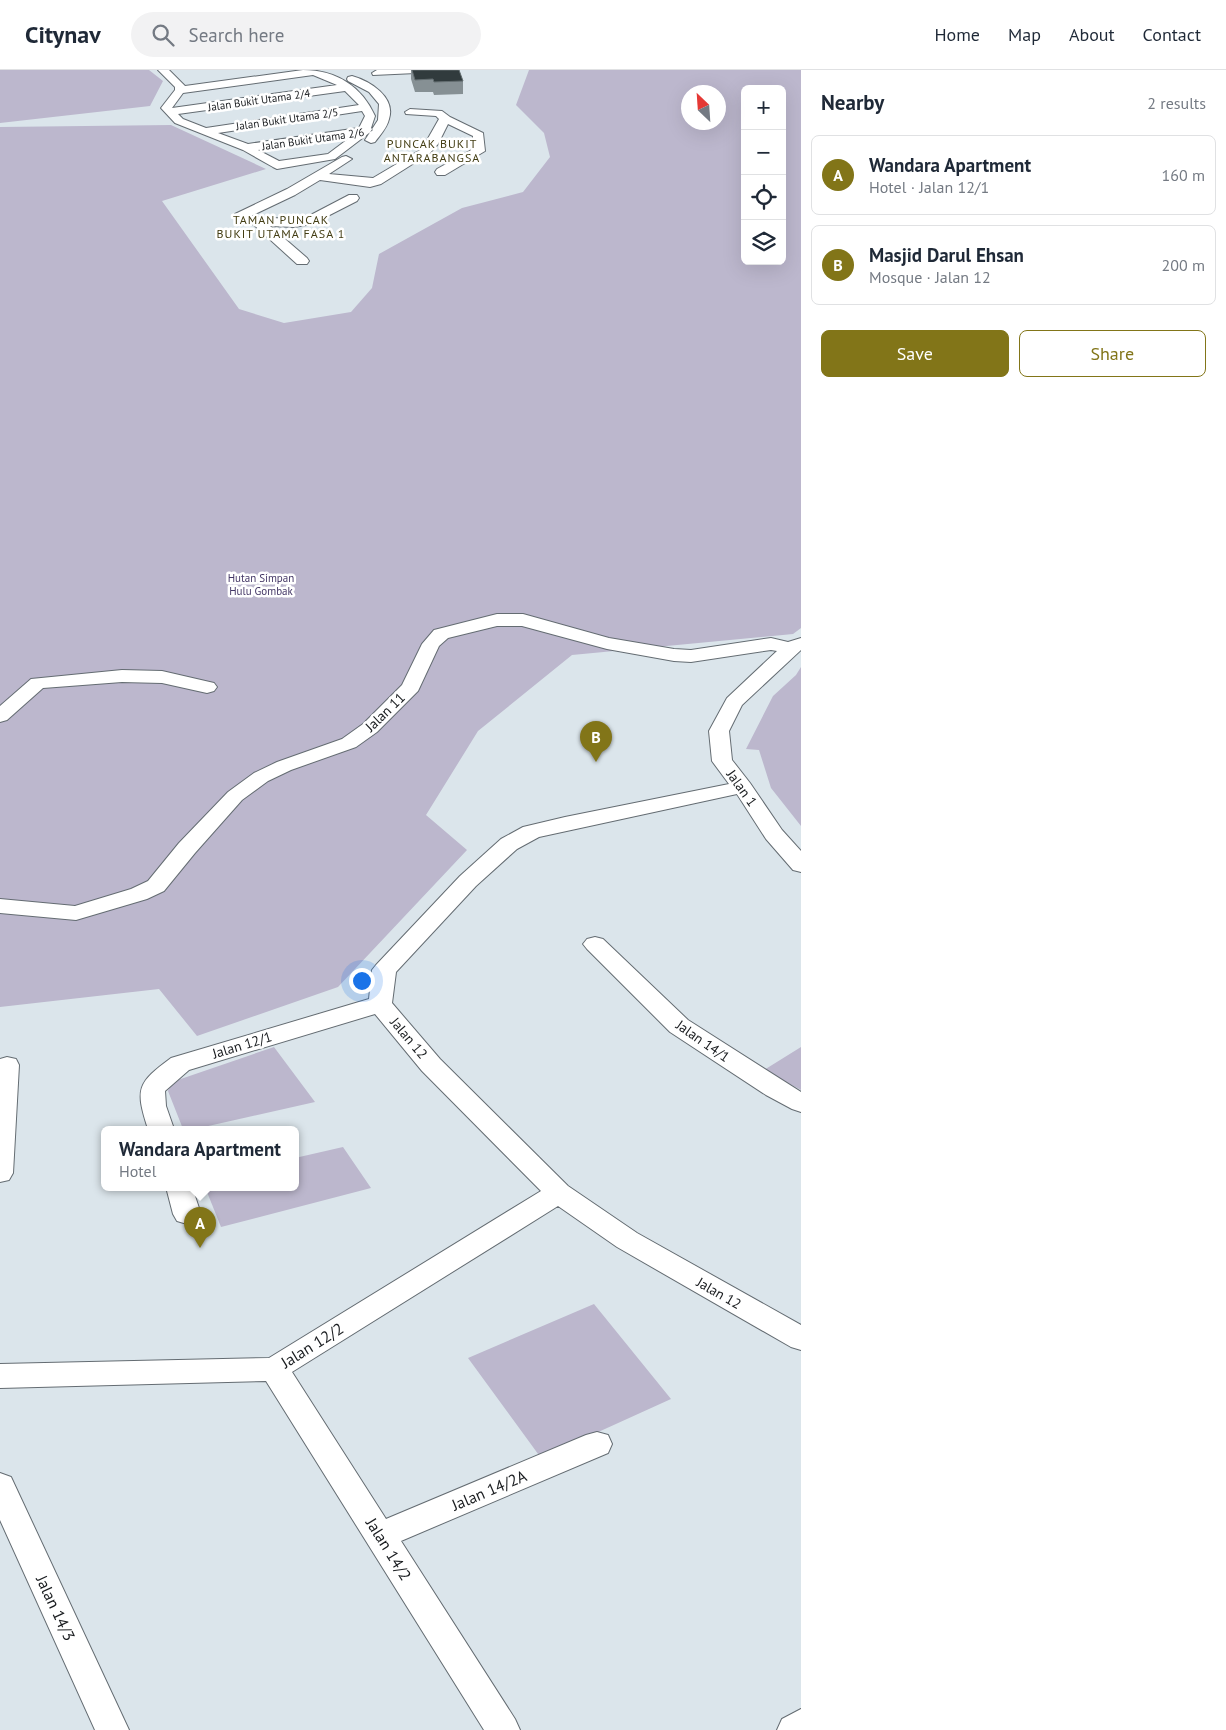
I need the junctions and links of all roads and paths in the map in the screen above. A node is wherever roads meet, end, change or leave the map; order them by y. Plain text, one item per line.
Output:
1 (330, 70) edge
2 (416, 70) edge
3 (184, 71) edge
4 (311, 71) edge
5 (165, 72) edge
6 (377, 73) dead end
7 (348, 87) junction
8 (180, 90) junction
9 (367, 107) junction
10 (169, 112) junction
11 (410, 112) dead end
12 (445, 119) junction
13 (364, 130) junction
14 (378, 130) junction
15 (207, 131) junction
16 (247, 148) junction
17 (441, 172) dead end
18 (318, 176) junction
19 (353, 198) dead end
20 (258, 222) junction
21 (302, 261) dead end
22 (796, 645) edge
23 (207, 687) dead end
24 (0, 716) edge
25 (743, 787) junction
26 (801, 865) edge
27 (0, 906) edge
28 (595, 944) dead end
29 (380, 1004) junction
30 (7, 1065) dead end
31 (801, 1103) edge
32 (159, 1126) edge
33 (0, 1173) edge
34 (180, 1191) edge
35 (559, 1193) junction
36 (187, 1214) dead end
37 (801, 1340) edge
38 (274, 1369) junction
39 (0, 1376) edge
40 (597, 1444) dead end
41 (0, 1486) edge
42 (380, 1536) junction
43 (801, 1725) edge
44 (112, 1730) edge
45 (503, 1730) edge
46 (794, 1730) edge

1 - 14 street
2 - 6 street
3 - 5 street
4 - 7 street
4 - 8 street
5 - 8 street
7 - 9 street
7 - 10 street, Jalan Bukit Utama 2/4
8 - 10 street
9 - 13 street
9 - 15 street, Jalan Bukit Utama 2/5
10 - 15 street
11 - 12 street
12 - 17 street
12 - 18 street
13 - 14 street, Jalan Bukit Utama 2/6
13 - 16 street, Jalan Bukit Utama 2/6
13 - 16 street
14 - 18 street
15 - 16 street
18 - 20 street
19 - 20 street
20 - 21 street
22 - 25 street, Jalan 1
22 - 27 street, Jalan 11
23 - 24 street
25 - 26 street, Jalan 1
25 - 29 street, Jalan 12
28 - 31 street, Jalan 14/1
29 - 32 street, Jalan 12/1
29 - 35 street, Jalan 12
30 - 33 street
34 - 36 street
35 - 37 street, Jalan 12
35 - 38 street, Jalan 12/2
38 - 39 street, Jalan 12/2
38 - 42 street, Jalan 14/2
40 - 42 street, Jalan 14/2A
41 - 44 street, Jalan 14/3
42 - 45 street, Jalan 14/2
43 - 46 street

